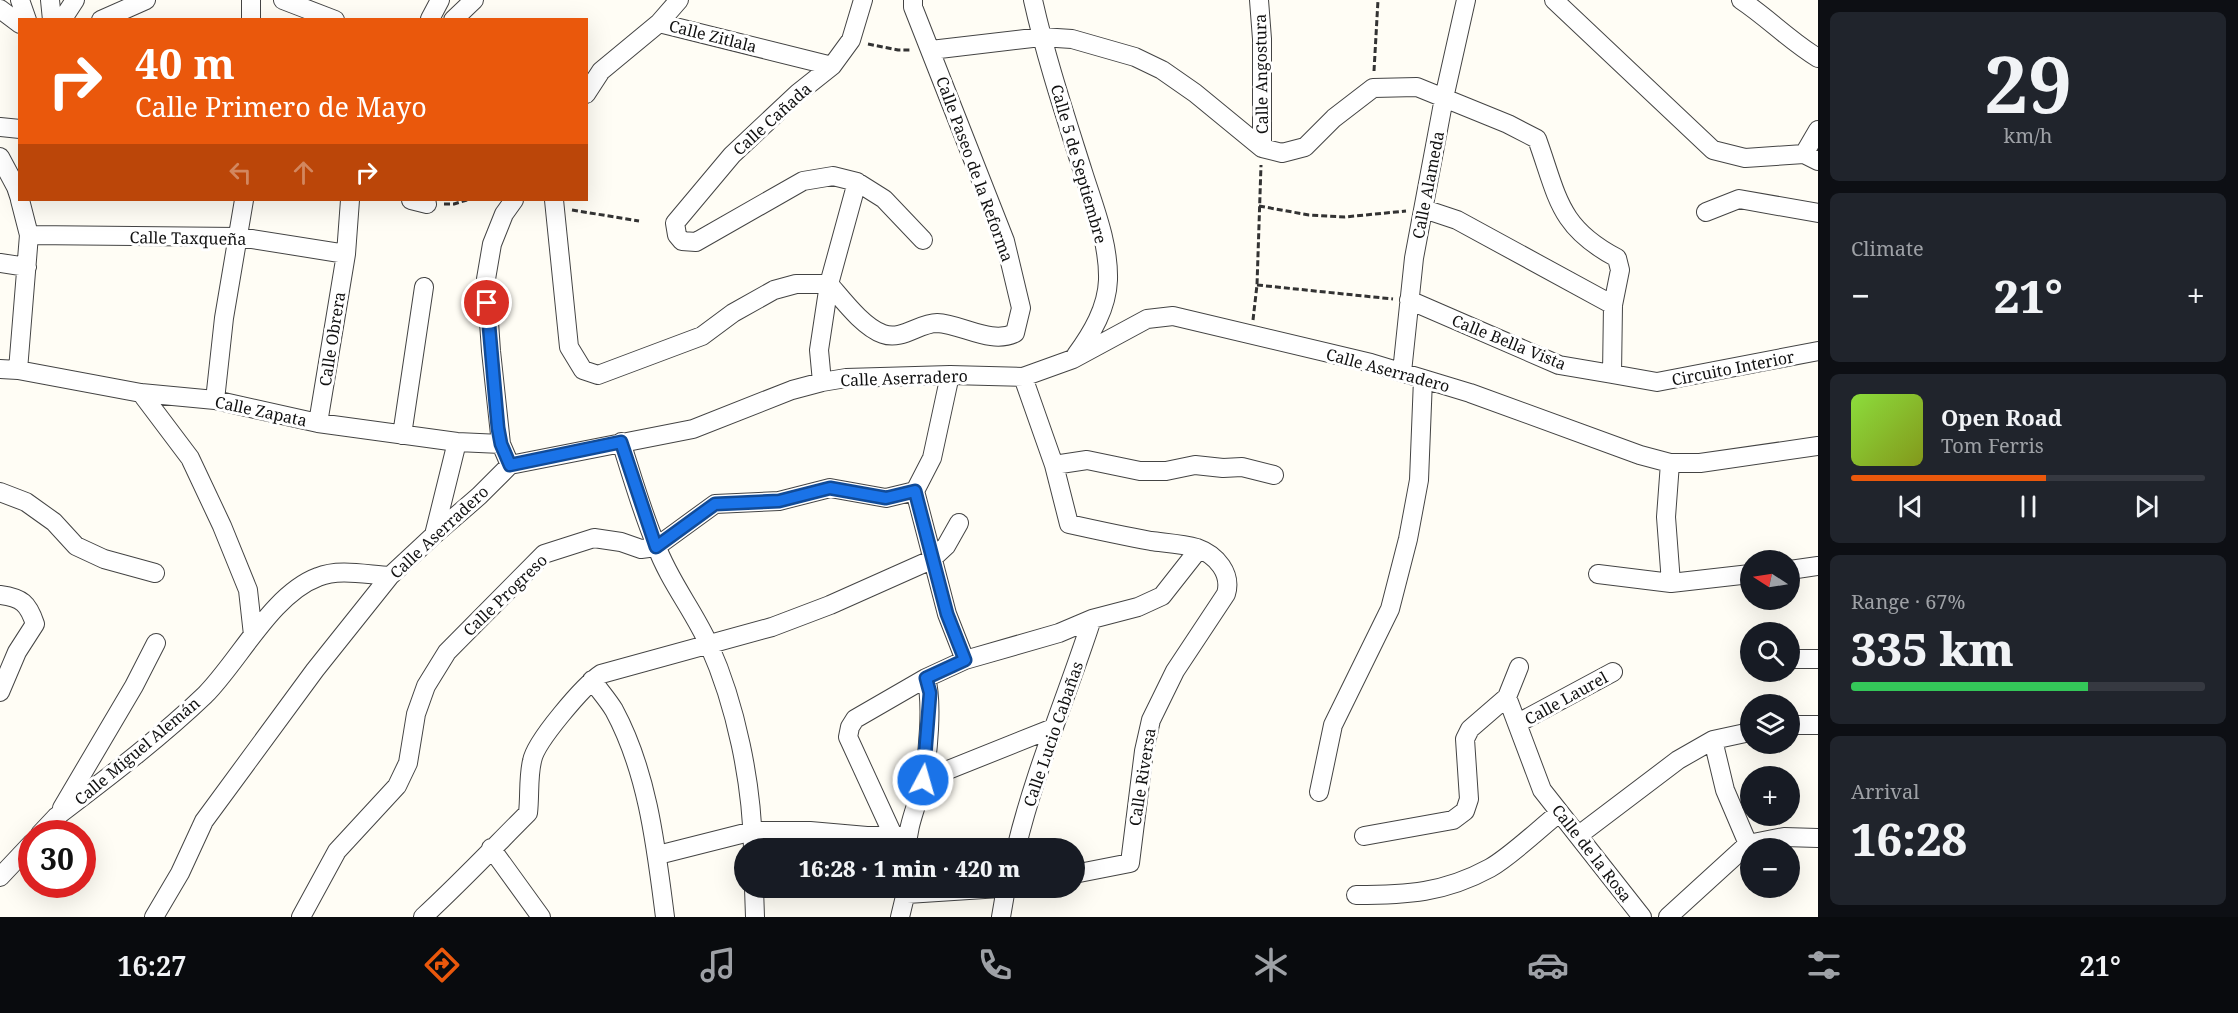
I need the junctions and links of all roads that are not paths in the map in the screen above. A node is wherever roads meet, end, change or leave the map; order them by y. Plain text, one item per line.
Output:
1 (20, 0) edge
2 (50, 0) edge
3 (75, 0) edge
4 (146, 0) edge
5 (251, 0) edge
6 (283, 0) edge
7 (425, 0) edge
8 (440, 0) edge
9 (474, 0) edge
10 (679, 0) edge
11 (863, 0) edge
12 (913, 0) edge
13 (1033, 0) edge
14 (1259, 0) edge
15 (1466, 0) edge
16 (1554, 0) edge
17 (1741, 0) edge
18 (0, 9) edge
19 (26, 18) edge
20 (52, 18) edge
21 (63, 18) edge
22 (106, 18) edge
23 (251, 18) edge
24 (330, 18) edge
25 (431, 18) edge
26 (431, 18) edge
27 (455, 18) edge
28 (18, 22) edge
29 (659, 23) junction
30 (1041, 37) junction
31 (931, 50) junction
32 (1818, 58) edge
33 (832, 66) junction
34 (588, 91) edge
35 (1444, 98) junction
36 (0, 127) edge
37 (18, 129) edge
38 (1818, 130) edge
39 (1262, 148) junction
40 (0, 157) edge
41 (1811, 158) edge
42 (857, 182) junction
43 (18, 193) edge
44 (21, 201) edge
45 (244, 201) edge
46 (350, 201) edge
47 (513, 201) edge
48 (555, 203) edge
49 (1424, 209) junction
50 (1706, 212) dead end
51 (1818, 213) edge
52 (30, 235) junction
53 (239, 237) junction
54 (922, 240) dead end
55 (346, 254) junction
56 (0, 263) edge
57 (27, 267) junction
58 (829, 284) junction
59 (424, 287) dead end
60 (1409, 300) junction
61 (1613, 305) junction
62 (1818, 351) edge
63 (1073, 359) junction
64 (0, 369) edge
65 (18, 369) junction
66 (1402, 372) junction
67 (1612, 374) junction
68 (950, 375) junction
69 (1023, 377) junction
70 (1423, 379) junction
71 (822, 382) junction
72 (141, 393) junction
73 (215, 400) junction
74 (318, 423) junction
75 (402, 435) junction
76 (457, 442) junction
77 (621, 442) junction
78 (501, 444) junction
79 (1818, 446) edge
80 (1670, 463) junction
81 (510, 465) junction
82 (1054, 465) junction
83 (1274, 475) dead end
84 (915, 491) junction
85 (0, 492) edge
86 (959, 524) dead end
87 (434, 534) junction
88 (656, 547) junction
89 (1199, 549) junction
90 (931, 560) junction
91 (1818, 566) edge
92 (1800, 569) edge
93 (155, 573) dead end
94 (1598, 574) dead end
95 (1740, 575) edge
96 (390, 576) junction
97 (1671, 583) junction
98 (0, 595) edge
99 (1092, 619) junction
100 (253, 635) junction
101 (156, 643) dead end
102 (709, 644) junction
103 (1800, 659) edge
104 (1818, 659) edge
105 (965, 660) junction
106 (1518, 667) dead end
107 (1613, 672) dead end
108 (926, 678) junction
109 (592, 680) junction
110 (0, 692) edge
111 (1507, 697) junction
112 (1518, 723) junction
113 (1800, 725) edge
114 (1818, 726) edge
115 (1053, 728) junction
116 (1740, 734) edge
117 (1713, 740) junction
118 (923, 780) junction
119 (1319, 792) dead end
120 (1559, 813) junction
121 (56, 817) junction
122 (53, 820) edge
123 (1579, 835) junction
124 (1364, 836) dead end
125 (753, 838) edge
126 (766, 838) edge
127 (879, 838) edge
128 (901, 838) edge
129 (903, 838) edge
130 (1019, 838) edge
131 (1745, 838) edge
132 (1779, 838) edge
133 (1818, 838) edge
134 (734, 843) edge
135 (491, 848) junction
136 (1740, 851) edge
137 (658, 855) junction
138 (18, 858) edge
139 (1085, 871) edge
140 (0, 877) edge
141 (1356, 895) dead end
142 (754, 898) edge
143 (905, 898) edge
144 (1004, 898) edge
145 (154, 917) edge
146 (301, 917) edge
147 (423, 917) edge
148 (541, 917) edge
149 (665, 917) edge
150 (755, 917) edge
151 (900, 917) edge
152 (1001, 917) edge
153 (1642, 917) edge
154 (1668, 917) edge

1 - 19 street
2 - 20 street
3 - 21 street
4 - 22 street
5 - 23 street
6 - 24 street
7 - 25 street
8 - 26 street
9 - 27 street
10 - 29 street
11 - 33 street, Calle Cañada
12 - 31 street, Calle Paseo de la Reforma
13 - 30 street, Calle 5 de Septiembre
14 - 39 street, Calle Angostura
15 - 35 street, Calle Alameda
16 - 41 street
17 - 32 street
18 - 28 street
29 - 33 street, Calle Zitlala
29 - 34 street, Calle Zitlala
30 - 31 street
30 - 39 street
30 - 63 street, Calle 5 de Septiembre
31 - 58 street, Calle Paseo de la Reforma
33 - 42 street, Calle Cañada
35 - 39 street
35 - 49 street, Calle Alameda
35 - 61 street
36 - 37 street
38 - 41 street
40 - 43 street
42 - 54 street
42 - 58 street
44 - 52 street
45 - 53 street
46 - 55 street, Calle Obrera
47 - 78 street
48 - 58 street
49 - 60 street, Calle Alameda
49 - 61 street
50 - 51 street
52 - 53 street, Calle Taxqueña
52 - 57 street
53 - 55 street, Calle Taxqueña
53 - 73 street
55 - 74 street, Calle Obrera
56 - 57 street
57 - 65 street
58 - 71 street
59 - 75 street
60 - 66 street, Calle Alameda
60 - 67 street, Calle Bella Vista
61 - 67 street
62 - 67 street, Circuito Interior
63 - 66 street, Calle Aserradero
63 - 69 street, Calle Aserradero
64 - 65 street, Calle Zapata
65 - 72 street, Calle Zapata
66 - 70 street, Calle Aserradero
68 - 69 street, Calle Aserradero
68 - 71 street, Calle Aserradero
68 - 84 street
69 - 82 street
70 - 80 street, Calle Aserradero
70 - 119 street
71 - 77 street, Calle Aserradero
72 - 73 street, Calle Zapata
72 - 100 street
73 - 74 street, Calle Zapata
74 - 75 street, Calle Zapata
75 - 76 street, Calle Zapata
76 - 78 street, Calle Zapata
76 - 87 street
77 - 81 street, Calle Aserradero
77 - 88 street
78 - 81 street
79 - 80 street, Calle Aserradero
80 - 97 street
81 - 87 street, Calle Aserradero
82 - 83 street
82 - 89 street
84 - 88 street
84 - 90 street
85 - 93 street
86 - 90 street
87 - 96 street, Calle Aserradero
88 - 102 street
88 - 146 street, Calle Progreso
89 - 99 street
89 - 139 street, Calle Riversa
90 - 102 street
90 - 105 street
91 - 92 street
94 - 97 street
95 - 97 street
96 - 100 street, Calle Miguel Alemán
96 - 145 street, Calle Aserradero
98 - 110 street
99 - 105 street
99 - 115 street, Calle Lucio Cabañas
100 - 121 street, Calle Miguel Alemán
101 - 121 street
102 - 109 street
102 - 125 street
103 - 104 street
105 - 108 street
106 - 111 street, Calle Laurel
107 - 112 street, Calle Laurel
108 - 118 street
108 - 128 street
109 - 135 street
109 - 137 street
111 - 112 street, Calle de la Rosa
111 - 124 street
112 - 120 street, Calle de la Rosa
113 - 114 street
115 - 118 street
115 - 130 street, Calle Lucio Cabañas
116 - 117 street
117 - 123 street
117 - 131 street
118 - 129 street
120 - 123 street, Calle de la Rosa
120 - 141 street
121 - 122 street, Calle Miguel Alemán
123 - 153 street, Calle de la Rosa
126 - 127 street
132 - 133 street
134 - 137 street
135 - 147 street
135 - 148 street
136 - 154 street
137 - 149 street
138 - 140 street
142 - 150 street
143 - 151 street
144 - 152 street

